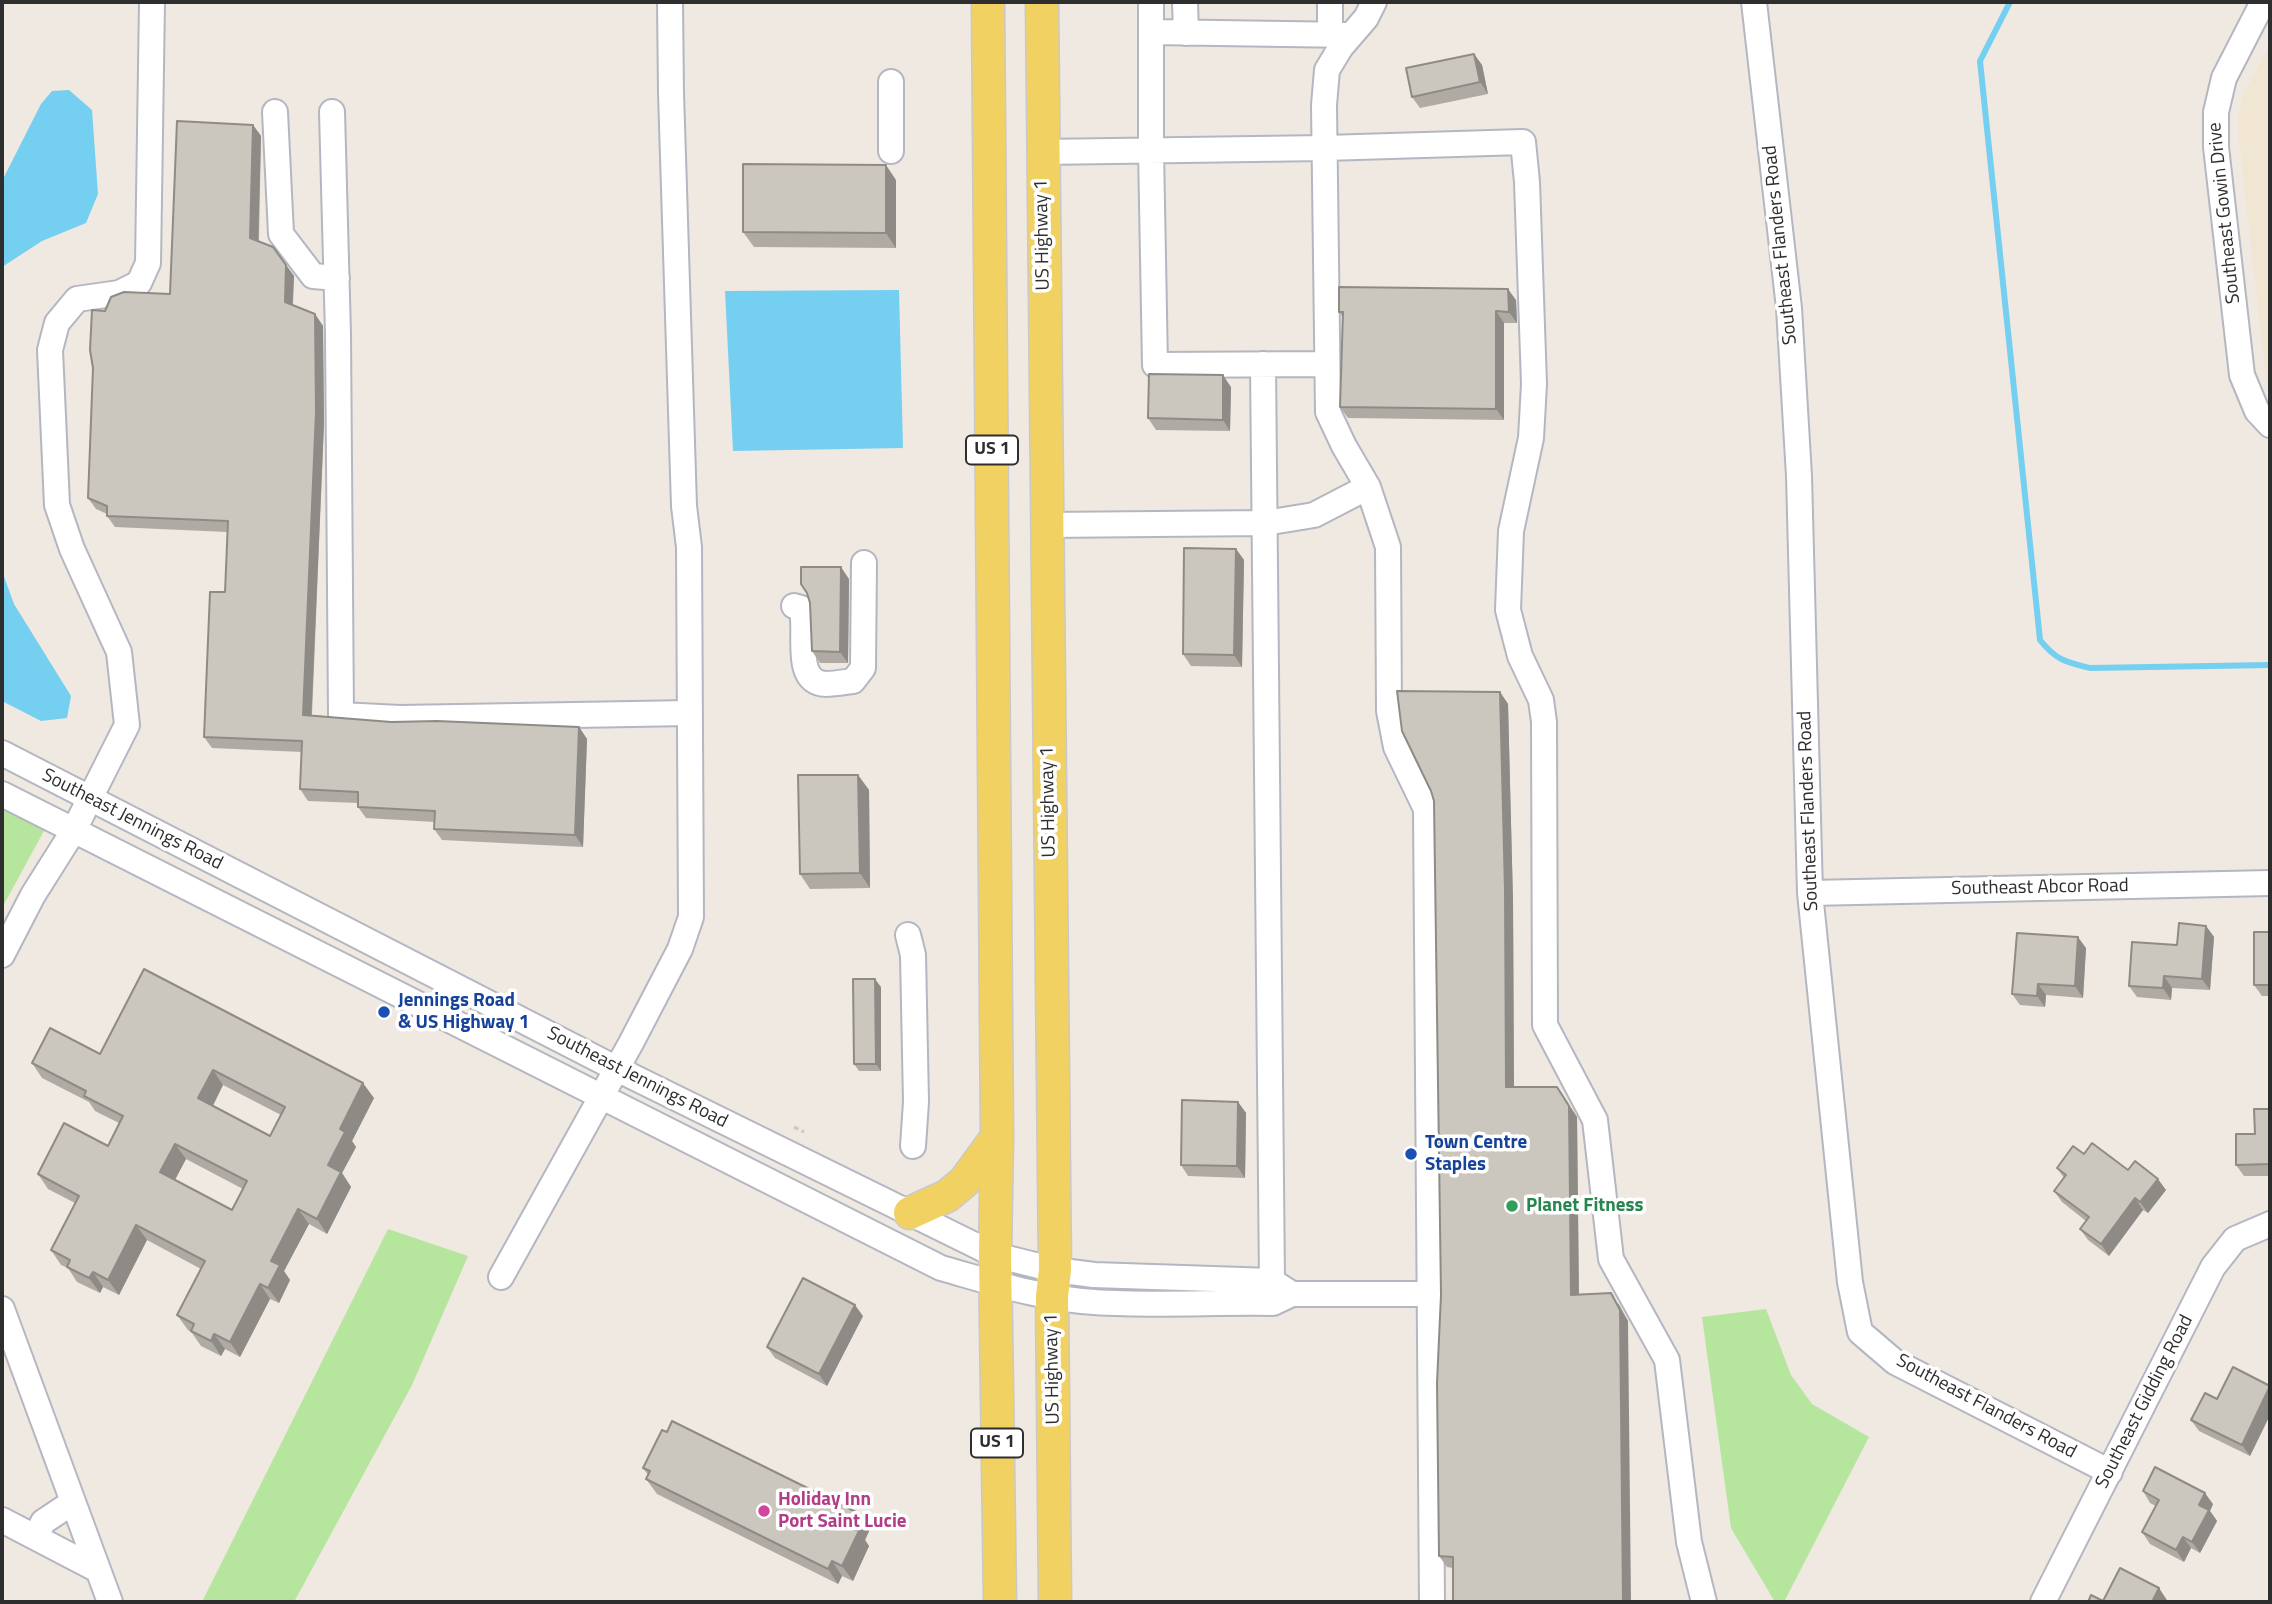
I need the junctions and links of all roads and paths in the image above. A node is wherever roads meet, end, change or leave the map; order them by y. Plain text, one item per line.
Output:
1 (152, 2) edge
2 (670, 2) edge
3 (988, 2) edge
4 (1042, 2) edge
5 (1151, 2) edge
6 (1185, 2) edge
7 (1330, 2) edge
8 (1374, 2) edge
9 (1754, 2) edge
10 (2263, 2) edge
11 (1151, 32) junction
12 (1186, 33) junction
13 (1341, 35) junction
14 (891, 82) dead end
15 (275, 112) dead end
16 (332, 112) dead end
17 (1325, 148) junction
18 (1151, 150) junction
19 (891, 151) dead end
20 (1042, 152) junction
21 (337, 278) junction
22 (1263, 364) junction
23 (1327, 364) junction
24 (2270, 425) edge
25 (1368, 487) junction
26 (1265, 523) junction
27 (1046, 525) junction
28 (864, 563) dead end
29 (794, 606) dead end
30 (690, 713) junction
31 (2, 753) edge
32 (2, 794) edge
33 (90, 799) junction
34 (74, 830) junction
35 (2270, 883) edge
36 (1810, 893) junction
37 (908, 935) dead end
38 (2, 955) edge
39 (617, 1069) junction
40 (602, 1097) junction
41 (794, 1128) dead end
42 (804, 1132) dead end
43 (997, 1137) junction
44 (913, 1146) dead end
45 (910, 1213) junction
46 (2270, 1224) edge
47 (995, 1269) junction
48 (501, 1277) dead end
49 (1054, 1283) junction
50 (1282, 1287) junction
51 (1430, 1294) junction
52 (2, 1313) edge
53 (2110, 1472) junction
54 (73, 1502) junction
55 (2, 1520) edge
56 (36, 1537) junction
57 (98, 1570) junction
58 (110, 1602) edge
59 (1000, 1602) edge
60 (1055, 1602) edge
61 (1432, 1602) edge
62 (1704, 1602) edge
63 (2043, 1602) edge

1 - 33 street
2 - 30 street
3 - 43 main road, US 1
4 - 20 main road, US Highway 1 / US 1
5 - 11 street
6 - 12 street
7 - 13 street
8 - 13 street
9 - 36 street, Southeast Flanders Road
10 - 24 street, Southeast Gowin Drive
11 - 12 street
11 - 18 street
12 - 13 street
13 - 17 street
14 - 19 street
15 - 21 street
16 - 21 street
17 - 18 street
17 - 23 street
17 - 62 street
18 - 20 street
18 - 22 street
20 - 27 main road, US Highway 1 / US 1
21 - 30 street
22 - 23 street
22 - 26 street
23 - 25 street
25 - 26 street
25 - 51 street
26 - 27 street
26 - 50 street
27 - 49 main road, US Highway 1 / US 1
28 - 29 street
30 - 39 street
31 - 33 street, Southeast Jennings Road
32 - 34 street, Southeast Jennings Road
33 - 34 street
33 - 39 street, Southeast Jennings Road
34 - 38 street
34 - 40 street, Southeast Jennings Road
35 - 36 street, Southeast Abcor Road
36 - 53 street, Southeast Flanders Road
37 - 44 street
39 - 40 street
39 - 45 street, Southeast Jennings Road
40 - 47 street, Southeast Jennings Road
40 - 48 street
41 - 42 path
43 - 45 main road
43 - 47 main road, US 1
45 - 47 street, Southeast Jennings Road
46 - 53 street, Southeast Gidding Road
47 - 49 street, Southeast Jennings Road
47 - 59 main road, US 1
49 - 50 street, Southeast Jennings Road
49 - 60 main road, US Highway 1 / US 1
50 - 51 street, Southeast Jennings Road
51 - 61 street
52 - 54 street
53 - 63 street, Southeast Gidding Road
54 - 56 street
54 - 57 street
55 - 56 street
56 - 57 street
57 - 58 street

